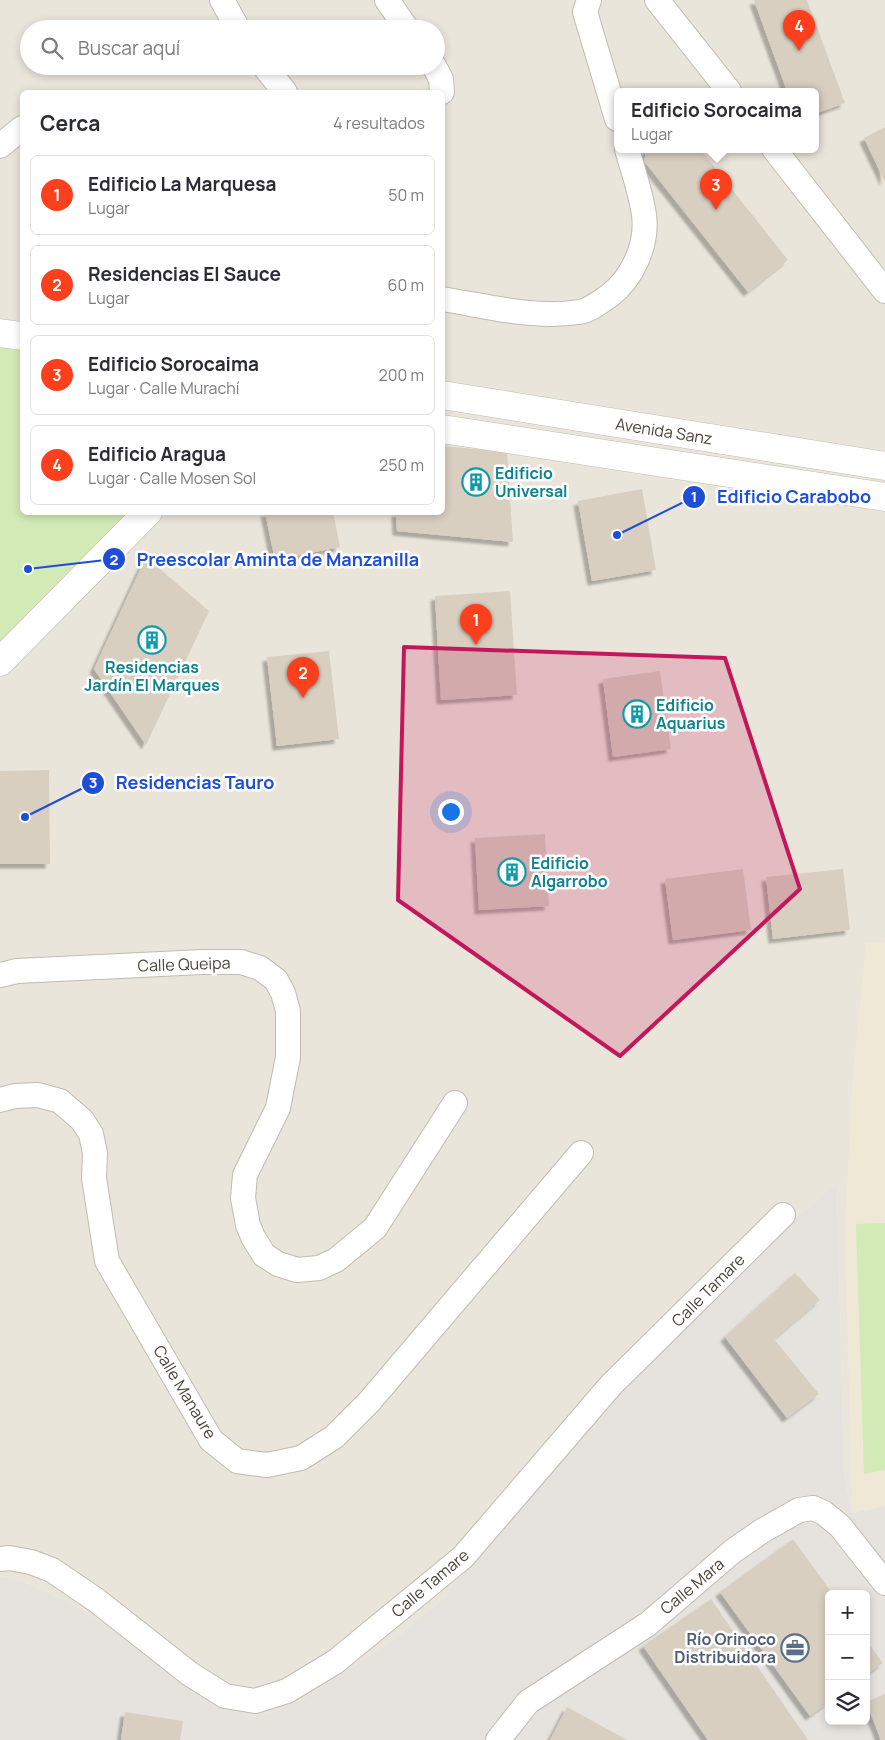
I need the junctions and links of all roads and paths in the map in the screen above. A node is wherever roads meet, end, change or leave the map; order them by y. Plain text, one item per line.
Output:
1 (222, 0) edge
2 (387, 0) edge
3 (657, 0) edge
4 (585, 4) edge
5 (233, 20) edge
6 (401, 20) edge
7 (272, 75) edge
8 (439, 75) edge
9 (726, 88) edge
10 (284, 90) edge
11 (442, 90) edge
12 (614, 109) edge
13 (20, 130) edge
14 (0, 146) edge
15 (628, 153) edge
16 (777, 153) edge
17 (885, 291) edge
18 (445, 300) edge
19 (0, 333) edge
20 (20, 336) edge
21 (445, 396) edge
22 (445, 429) edge
23 (880, 462) edge
24 (885, 496) edge
25 (145, 515) edge
26 (0, 662) edge
27 (0, 975) edge
28 (0, 1100) edge
29 (455, 1102) dead end
30 (581, 1153) dead end
31 (783, 1215) dead end
32 (0, 1559) edge
33 (885, 1582) edge
34 (498, 1740) edge

1 - 5 street
2 - 6 street
3 - 9 street
4 - 12 street
7 - 10 street
8 - 11 street
13 - 14 street
15 - 18 street
16 - 17 street
19 - 20 street
21 - 23 street, Avenida Sanz
22 - 24 street, Avenida Sanz
25 - 26 street
27 - 29 street, Calle Queipa
28 - 30 street, Calle Manaure
31 - 32 street, Calle Tamare
33 - 34 street, Calle Mara

